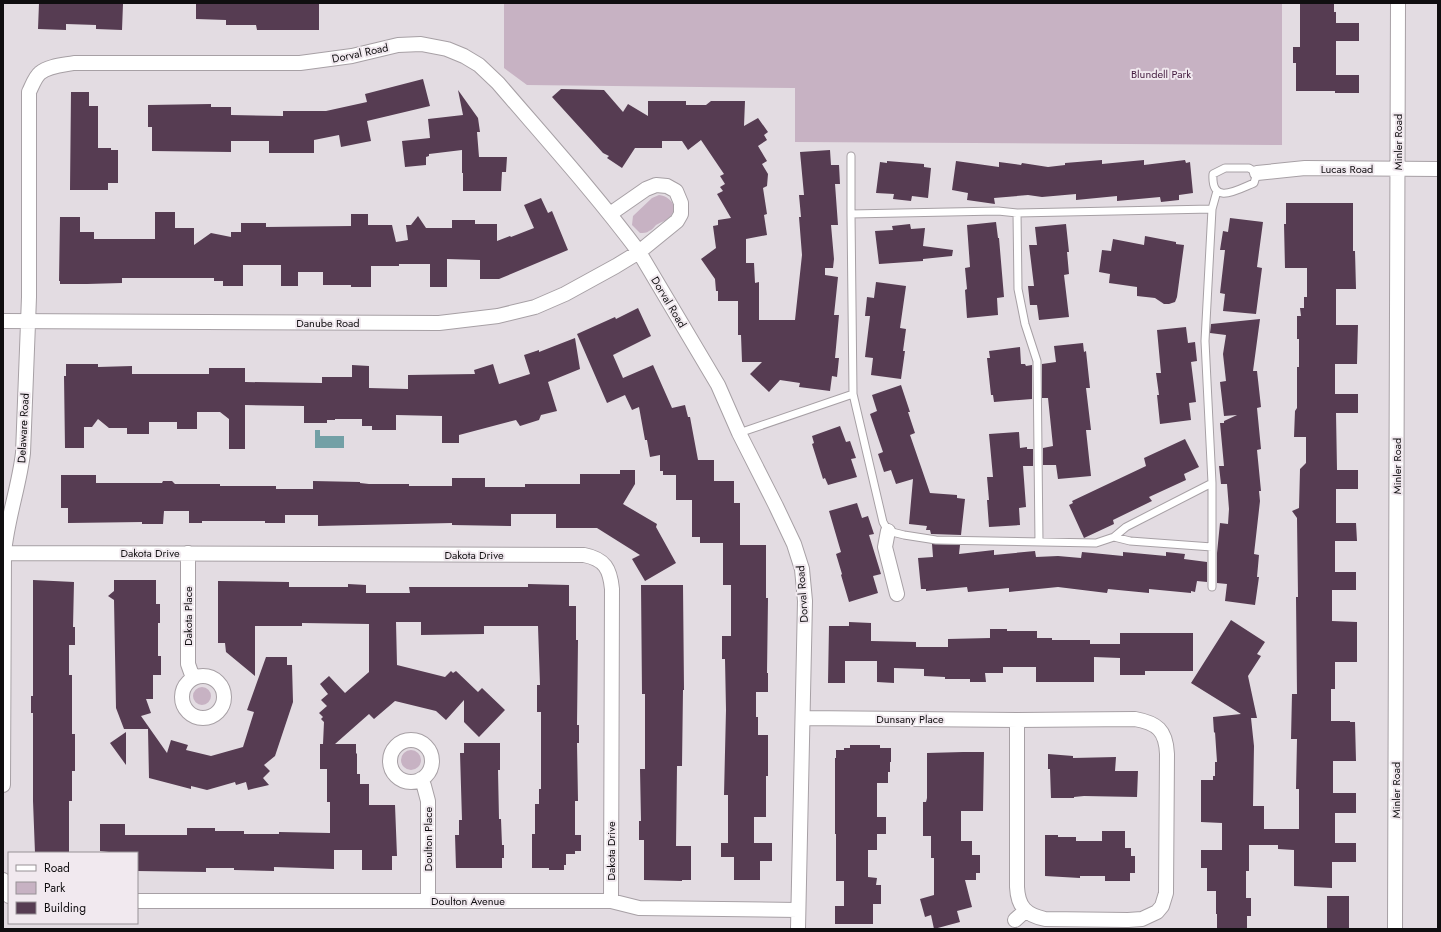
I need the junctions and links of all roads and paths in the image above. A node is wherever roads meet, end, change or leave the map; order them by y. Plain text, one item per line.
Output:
1 (1398, 3) edge
2 (40, 72) joint
3 (851, 156) dead end
4 (1398, 169) junction
5 (1438, 169) edge
6 (1257, 173) junction
7 (1217, 191) junction
8 (1212, 209) junction
9 (1017, 213) junction
10 (610, 214) junction
11 (851, 214) junction
12 (638, 252) junction
13 (3, 321) edge
14 (28, 322) junction
15 (852, 394) junction
16 (739, 433) junction
17 (1212, 483) junction
18 (888, 531) junction
19 (1114, 537) junction
20 (1039, 542) junction
21 (1212, 547) junction
22 (4, 553) junction
23 (188, 553) junction
24 (1212, 587) dead end
25 (897, 594) dead end
26 (193, 678) dead end
27 (803, 718) junction
28 (1017, 720) junction
29 (420, 779) dead end
30 (3, 785) edge
31 (3, 880) edge
32 (8, 895) edge
33 (138, 901) edge
34 (428, 901) junction
35 (611, 901) junction
36 (798, 910) junction
37 (798, 929) edge
38 (1395, 929) edge

1 - 4 street, Minler Road
2 - 10 street, Dorval Road
2 - 14 street, Delaware Road
3 - 11 lane
4 - 5 street, Lucas Road
4 - 6 street, Lucas Road
4 - 38 street, Minler Road
6 - 7 lane
6 - 7 lane
7 - 8 lane
8 - 9 lane
8 - 17 lane
9 - 11 lane
9 - 20 lane
10 - 12 street, Dorval Road
10 - 12 street
11 - 15 lane
12 - 14 street, Danube Road
12 - 16 street, Dorval Road
13 - 14 street, Danube Road
14 - 22 street, Delaware Road
15 - 16 lane
15 - 18 lane
16 - 27 street, Dorval Road
17 - 19 lane
17 - 21 lane
18 - 20 lane
18 - 25 street
19 - 20 lane
19 - 21 lane
21 - 24 lane
22 - 23 street, Dakota Drive
22 - 30 street, Delaware Road
23 - 26 street, Dakota Place
23 - 35 street, Dakota Drive
27 - 28 street, Dunsany Place
27 - 36 street, Dorval Road
28 - 28 street, Dunsany Place
29 - 34 street, Doulton Place
31 - 32 street
33 - 34 street, Doulton Avenue
34 - 35 street, Doulton Avenue
35 - 36 street, Doulton Avenue
36 - 37 street, Dorval Road

